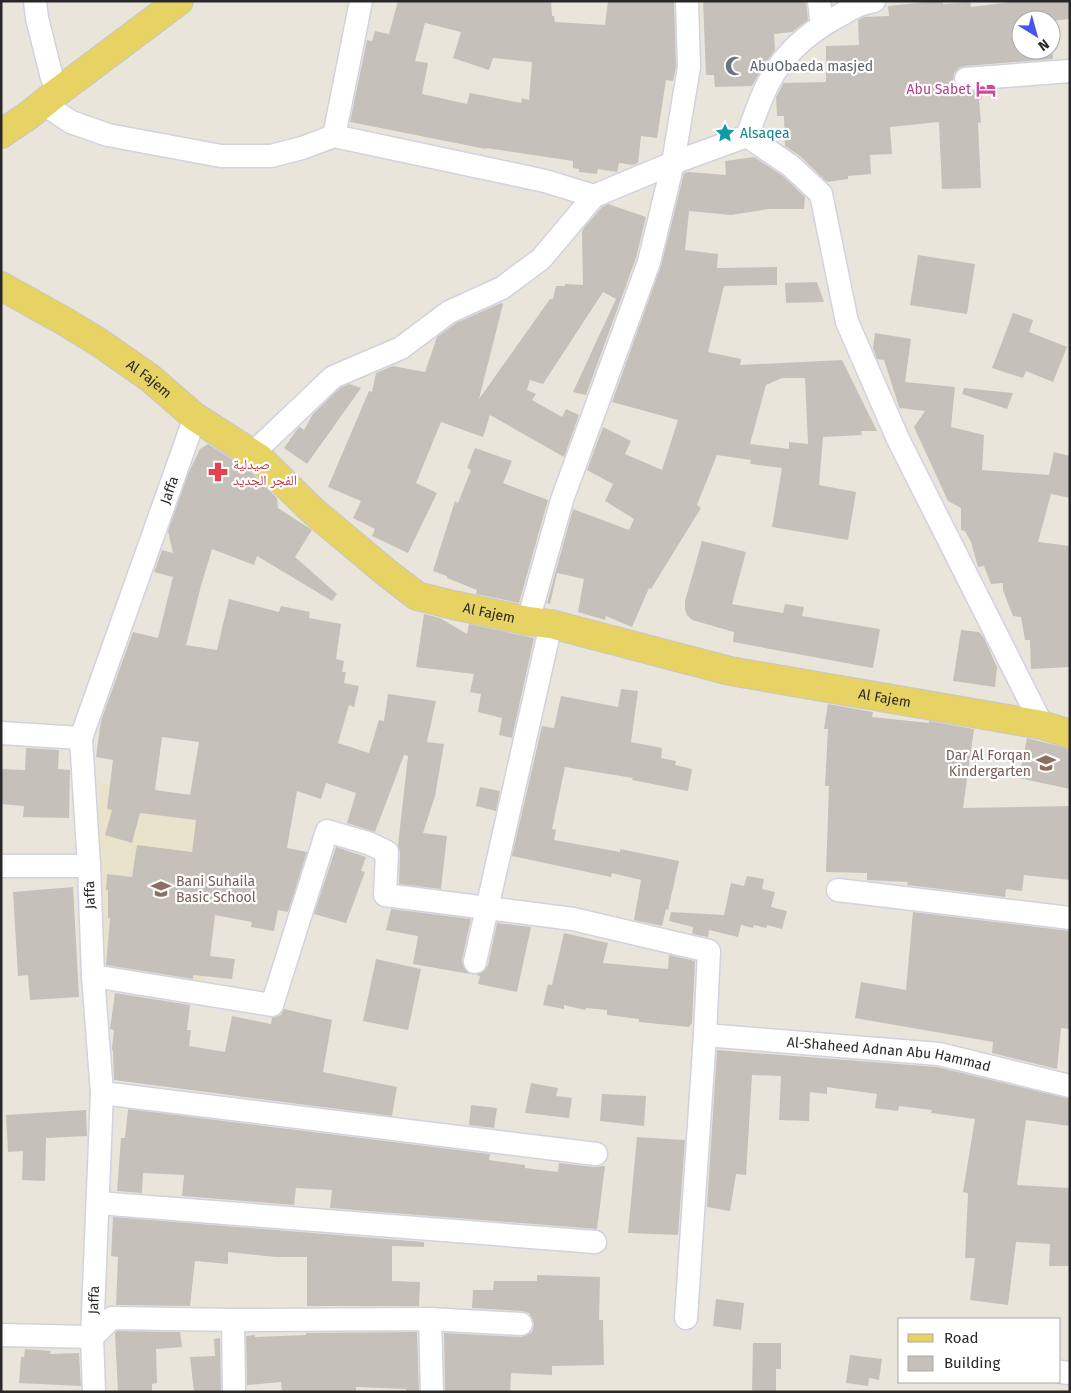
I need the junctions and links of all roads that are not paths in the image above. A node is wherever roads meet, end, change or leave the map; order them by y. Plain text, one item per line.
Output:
1 (35, 1) edge
2 (152, 1) edge
3 (179, 1) edge
4 (361, 1) edge
5 (688, 1) edge
6 (819, 1) edge
7 (874, 1) edge
8 (822, 25) junction
9 (1070, 71) edge
10 (52, 78) junction
11 (966, 79) dead end
12 (36, 110) junction
13 (1, 134) edge
14 (334, 136) junction
15 (747, 136) junction
16 (673, 163) junction
17 (594, 196) junction
18 (1, 286) edge
19 (194, 417) junction
20 (252, 454) junction
21 (540, 622) junction
22 (1042, 725) junction
23 (1069, 732) edge
24 (1, 733) edge
25 (81, 738) junction
26 (1, 866) edge
27 (89, 866) junction
28 (838, 890) dead end
29 (487, 909) junction
30 (1070, 918) edge
31 (475, 962) dead end
32 (93, 976) junction
33 (705, 1036) junction
34 (1070, 1086) edge
35 (102, 1093) junction
36 (596, 1154) dead end
37 (98, 1204) junction
38 (595, 1242) dead end
39 (686, 1318) dead end
40 (430, 1319) junction
41 (233, 1320) junction
42 (521, 1324) dead end
43 (1, 1335) edge
44 (92, 1337) junction
45 (94, 1392) edge
46 (234, 1392) edge
47 (432, 1392) edge

1 - 10 street
2 - 10 main road
3 - 12 main road
4 - 14 street
5 - 16 street
6 - 8 street
7 - 8 street
8 - 15 street
9 - 11 street
10 - 12 main road
12 - 13 main road
12 - 14 street
14 - 17 street
15 - 16 street
15 - 22 street
16 - 17 street
16 - 21 street
17 - 20 street
18 - 19 main road, Al Fajem
19 - 20 main road, Al Fajem
19 - 25 street, Jaffa
20 - 21 main road, Al Fajem
21 - 22 main road, Al Fajem
21 - 29 street
22 - 23 main road, Al Fajem
24 - 25 street
25 - 27 street, Jaffa
26 - 27 street
27 - 32 street, Jaffa
28 - 30 street
29 - 31 street
29 - 32 street
29 - 33 street
32 - 35 street, Jaffa
33 - 34 street, Al-Shaheed Adnan Abu Hammad
33 - 39 street
35 - 36 street
35 - 37 street, Jaffa
37 - 38 street
37 - 44 street, Jaffa
40 - 41 street
40 - 42 street
40 - 47 street
41 - 44 street
41 - 46 street
43 - 44 street
44 - 45 street, Jaffa

